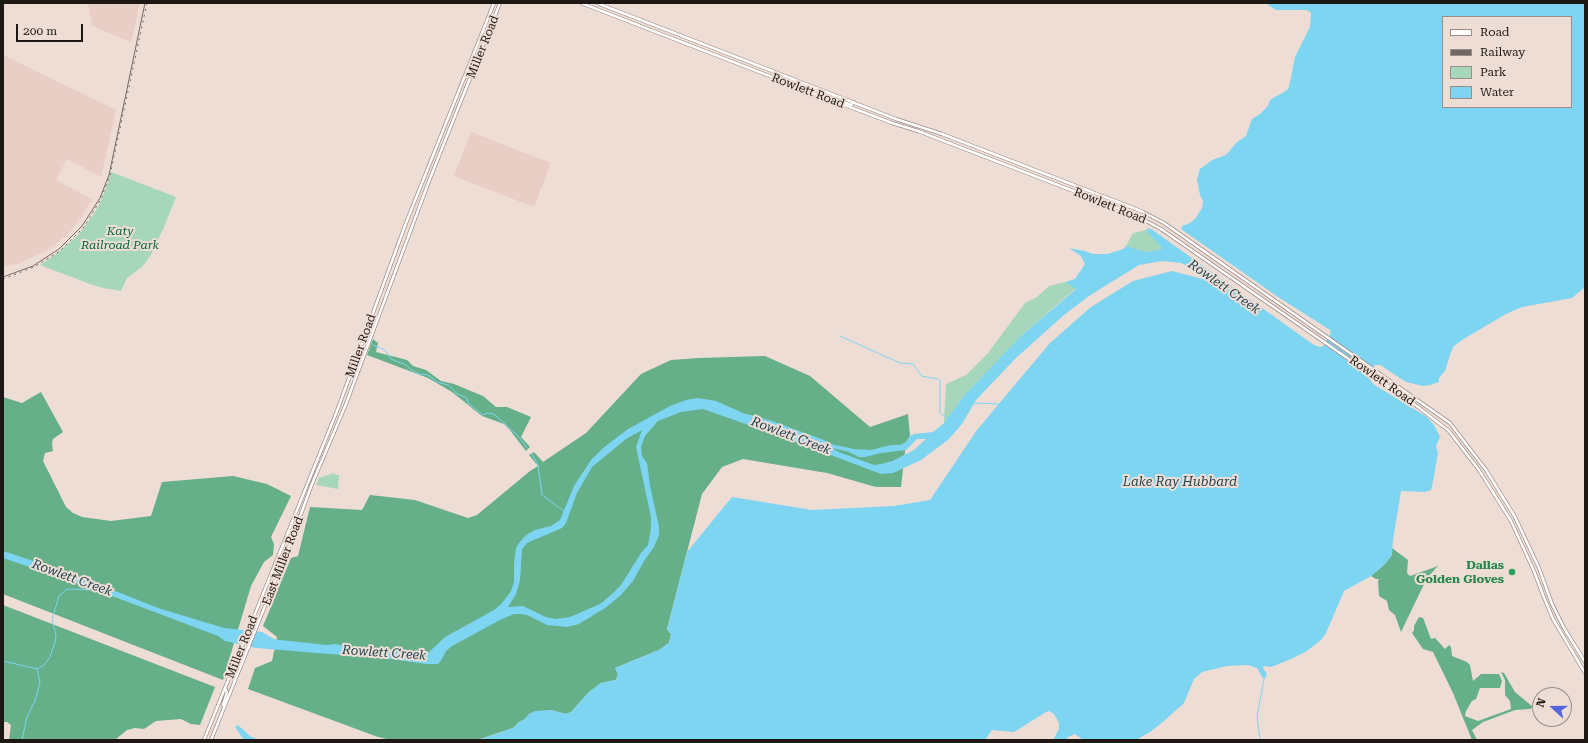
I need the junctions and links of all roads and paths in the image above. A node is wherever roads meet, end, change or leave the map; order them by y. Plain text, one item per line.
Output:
1 (494, 3) edge
2 (500, 3) edge
3 (581, 3) edge
4 (597, 3) edge
5 (834, 101) junction
6 (854, 102) junction
7 (375, 307) junction
8 (381, 309) junction
9 (368, 327) junction
10 (373, 329) junction
11 (1450, 423) junction
12 (1446, 428) junction
13 (309, 494) joint
14 (1533, 553) junction
15 (1528, 556) junction
16 (1558, 617) junction
17 (1553, 619) junction
18 (1585, 662) edge
19 (1585, 673) edge
20 (225, 688) junction
21 (224, 708) junction
22 (208, 729) junction
23 (214, 732) junction
24 (204, 740) edge
25 (211, 740) edge

1 - 7 main road, Miller Road
2 - 8 main road, Miller Road
3 - 5 main road, Rowlett Road
4 - 6 main road, Rowlett Road
5 - 6 main road
5 - 12 main road, Rowlett Road
6 - 11 main road, Rowlett Road
7 - 8 main road
7 - 9 main road, Miller Road
8 - 10 main road, Miller Road
9 - 10 main road
9 - 20 main road, Miller Road
10 - 13 main road, Miller Road
11 - 12 main road
11 - 14 main road, Rowlett Road
12 - 15 main road, Rowlett Road
13 - 21 main road, East Miller Road
14 - 15 main road
14 - 16 main road, Rowlett Road
15 - 17 main road, Rowlett Road
16 - 17 main road
16 - 18 main road, Rowlett Road
17 - 19 main road, Rowlett Road
20 - 21 main road
20 - 22 main road
21 - 23 main road, East Miller Road
22 - 23 main road
22 - 24 main road
23 - 25 main road, East Miller Road

